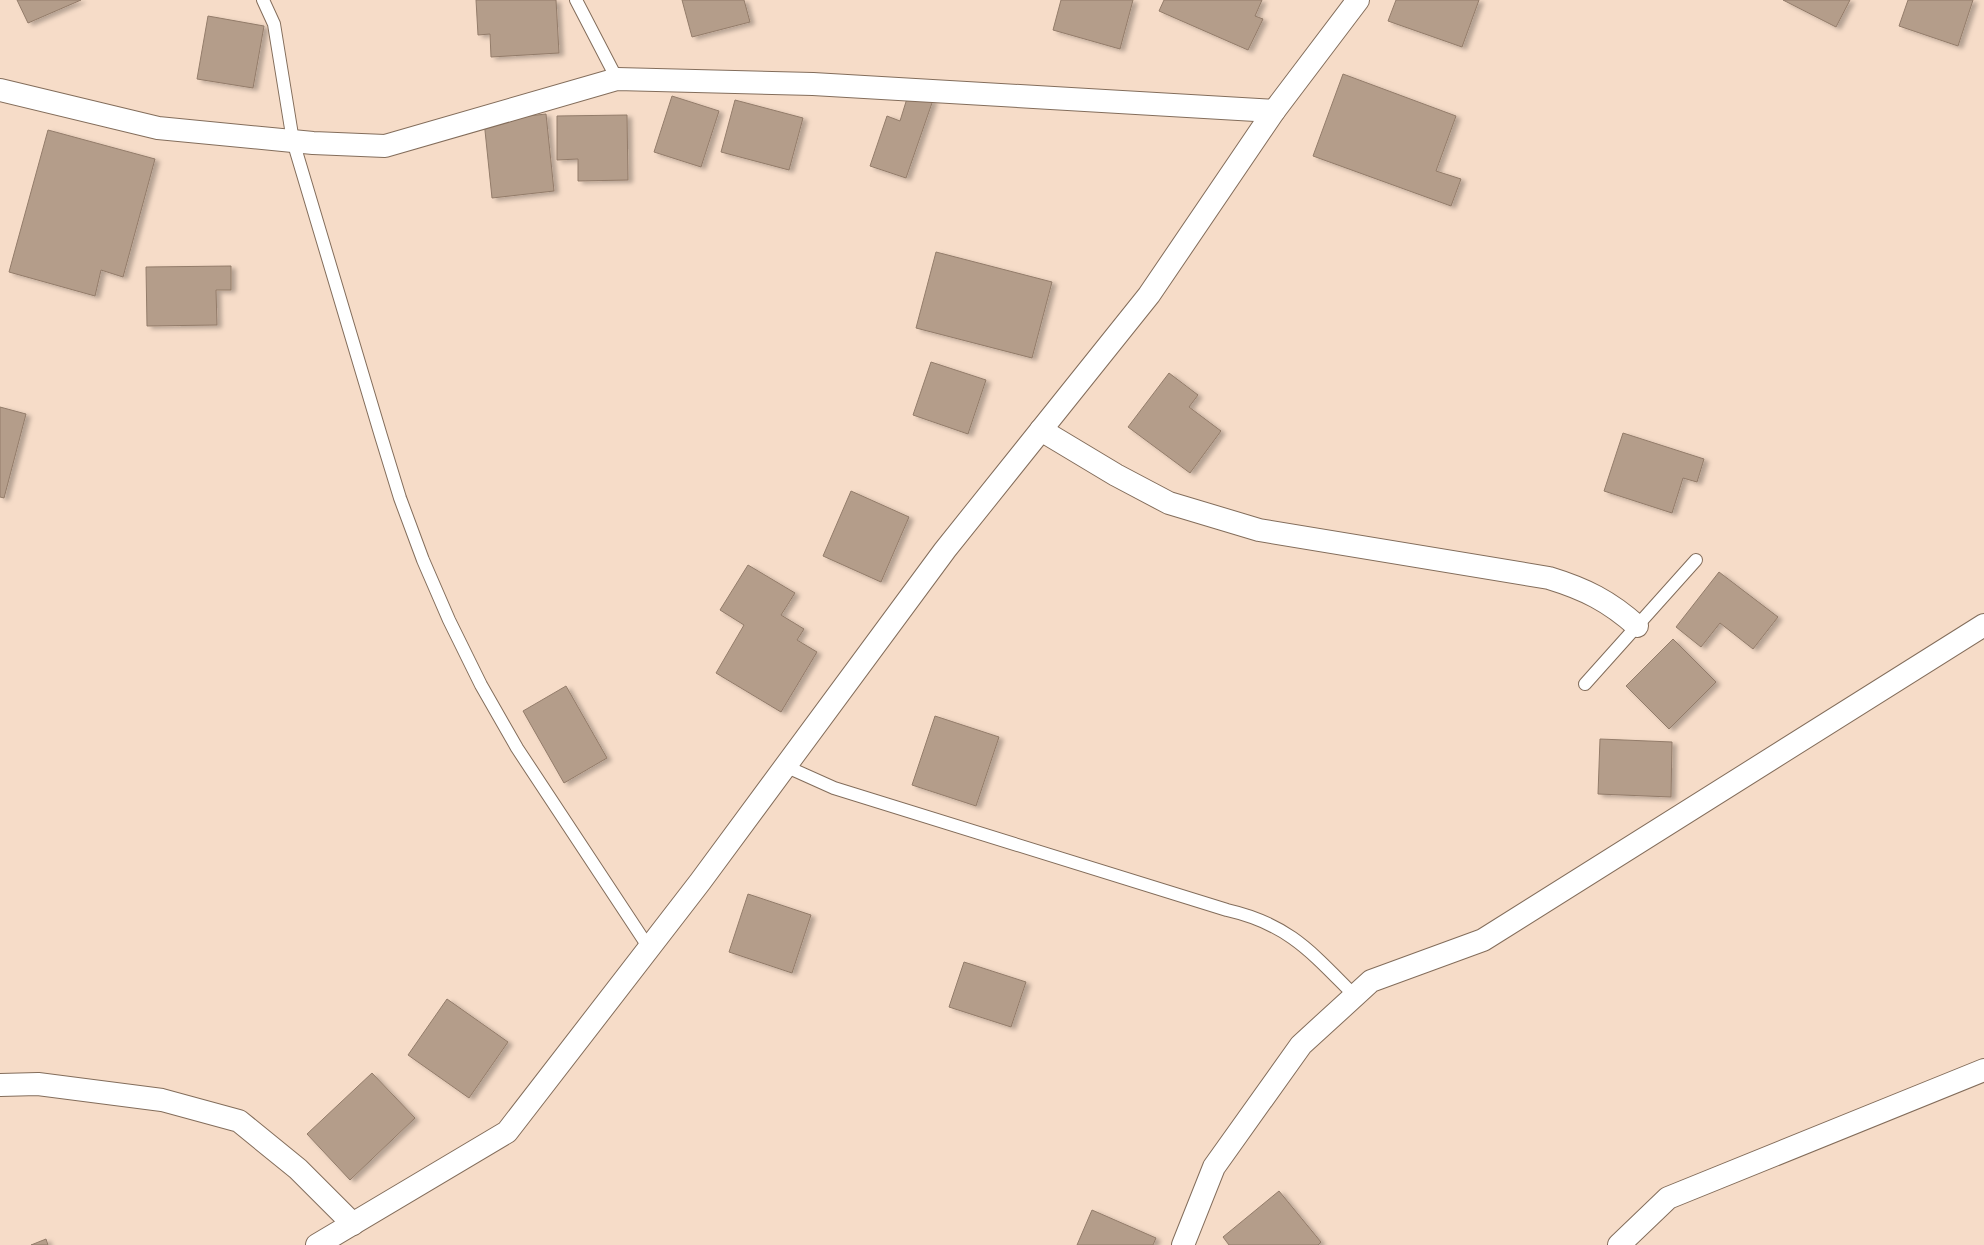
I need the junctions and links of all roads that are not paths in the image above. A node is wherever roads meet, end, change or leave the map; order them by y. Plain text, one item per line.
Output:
1 (263, 0) edge
2 (576, 0) edge
3 (1358, 0) edge
4 (617, 79) junction
5 (0, 90) edge
6 (1274, 110) junction
7 (293, 141) junction
8 (1041, 430) junction
9 (1696, 560) dead end
10 (1984, 625) edge
11 (1637, 626) junction
12 (1585, 684) dead end
13 (785, 766) junction
14 (649, 948) junction
15 (1355, 996) junction
16 (1984, 1070) edge
17 (0, 1085) edge
18 (353, 1224) junction
19 (317, 1245) edge
20 (1183, 1245) edge
21 (1619, 1245) edge

1 - 7 lane
2 - 4 lane
3 - 6 street
4 - 6 street
4 - 7 street
5 - 7 street
6 - 8 street
7 - 14 lane
8 - 11 street
8 - 13 street
9 - 11 lane
10 - 15 street
11 - 12 lane
13 - 14 street
13 - 15 lane
14 - 18 street
15 - 20 street
16 - 21 street
17 - 18 street
18 - 19 street

